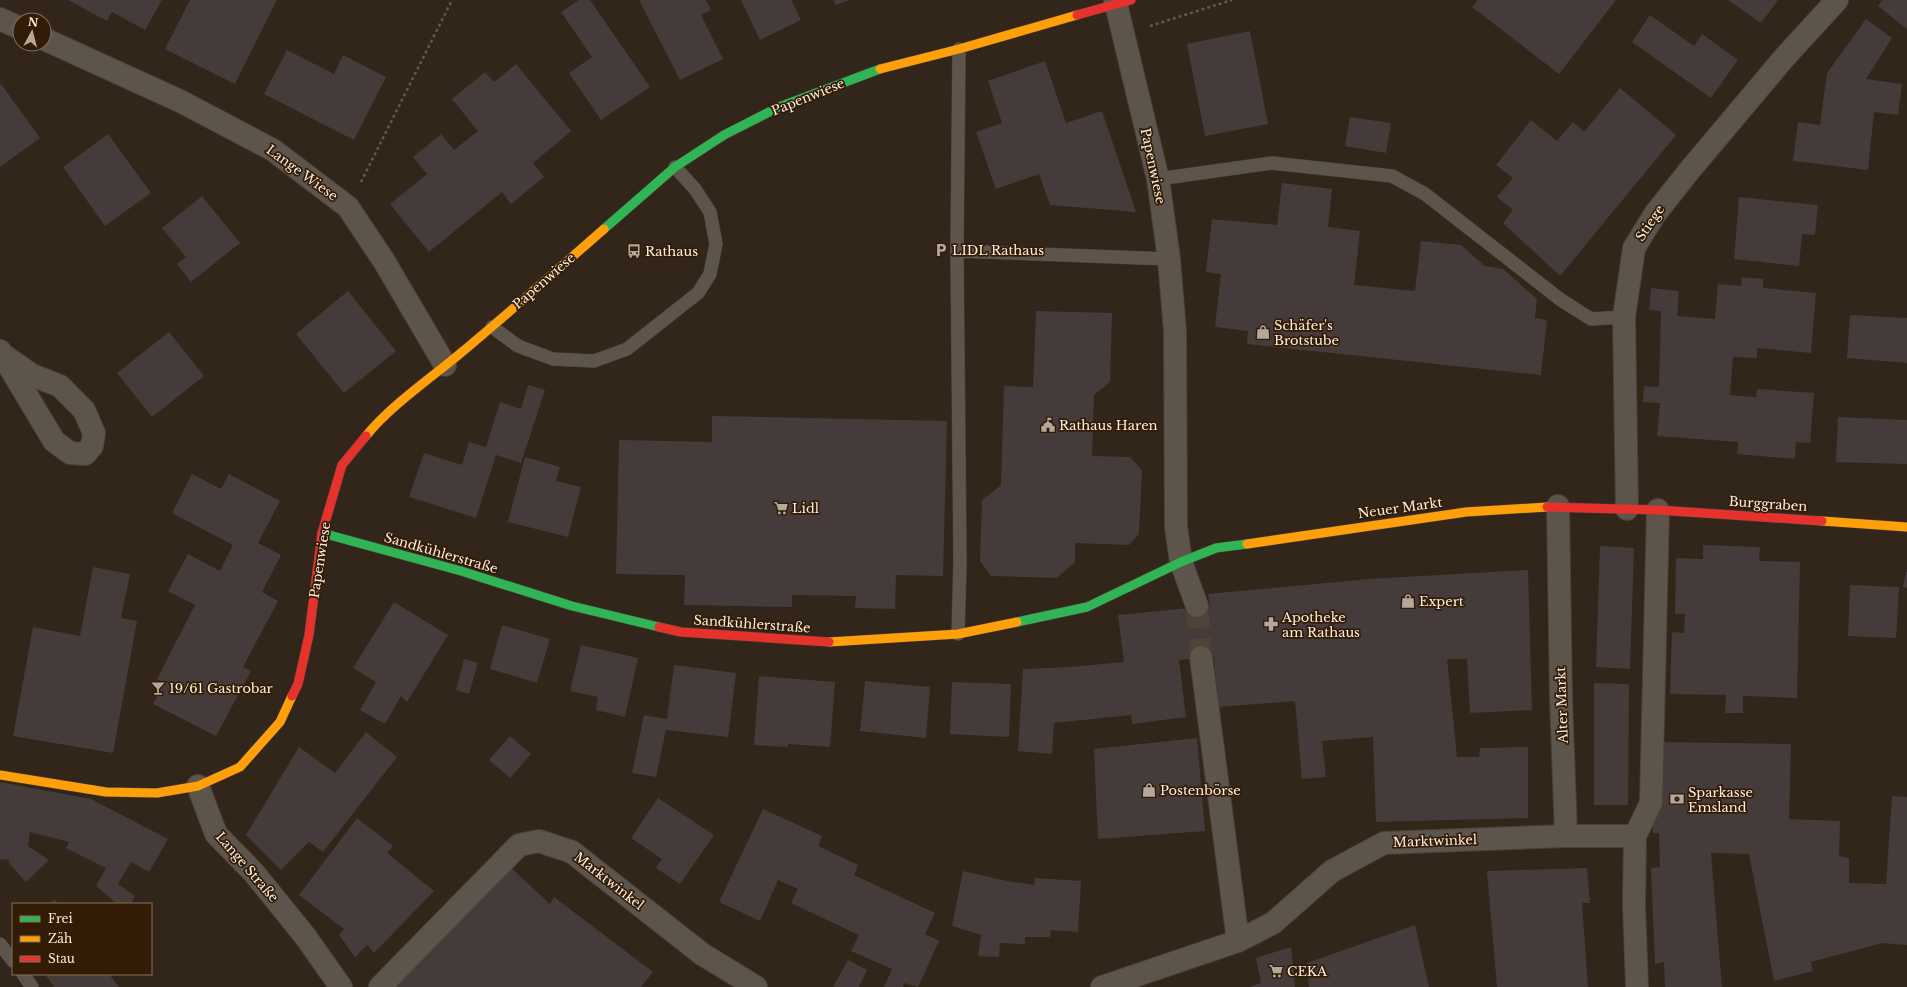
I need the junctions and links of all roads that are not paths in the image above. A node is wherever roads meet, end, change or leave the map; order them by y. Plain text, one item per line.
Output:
1 (1837, 0) edge
2 (1121, 1) edge
3 (0, 19) edge
4 (12, 24) edge
5 (52, 43) edge
6 (959, 49) junction
7 (675, 167) junction
8 (1158, 179) junction
9 (957, 251) junction
10 (1169, 258) junction
11 (1624, 317) junction
12 (492, 327) junction
13 (2, 353) edge
14 (445, 365) junction
15 (1558, 506) junction
16 (1627, 509) junction
17 (1658, 510) junction
18 (1907, 527) edge
19 (322, 533) junction
20 (1181, 562) junction
21 (1197, 606) tunnel mouth
22 (958, 634) junction
23 (1201, 658) tunnel mouth
24 (0, 775) edge
25 (198, 786) junction
26 (1566, 836) junction
27 (1635, 836) junction
28 (1238, 940) junction
29 (0, 944) edge
30 (12, 960) edge
31 (24, 975) edge
32 (32, 987) edge
33 (341, 987) edge
34 (380, 987) edge
35 (756, 987) edge
36 (1102, 987) edge
37 (1638, 987) edge

1 - 11 street, Stiege
2 - 6 street, Papenwiese
2 - 8 street, Papenwiese
3 - 4 street
5 - 14 street, Lange Wiese
6 - 7 street, Papenwiese
6 - 9 lane
7 - 12 street, Papenwiese
7 - 12 lane
8 - 10 street, Papenwiese
8 - 11 lane
9 - 10 lane
9 - 22 lane
10 - 20 street, Papenwiese
11 - 16 street, Stiege
12 - 14 street, Papenwiese
13 - 13 street
14 - 19 street, Papenwiese
15 - 16 street, Neuer Markt
15 - 20 street, Neuer Markt
15 - 26 street, Alter Markt
16 - 17 street, Burggraben
17 - 18 street, Burggraben
17 - 27 street
19 - 22 street, Sandkühlerstraße
19 - 25 street, Papenwiese
20 - 21 street
20 - 22 street, Sandkühlerstraße
23 - 28 street
24 - 25 street
25 - 33 street, Lange Straße
26 - 27 street
26 - 28 street, Marktwinkel
27 - 37 street
28 - 36 street, Marktwinkel
29 - 30 lane
31 - 32 lane
34 - 35 street, Marktwinkel

